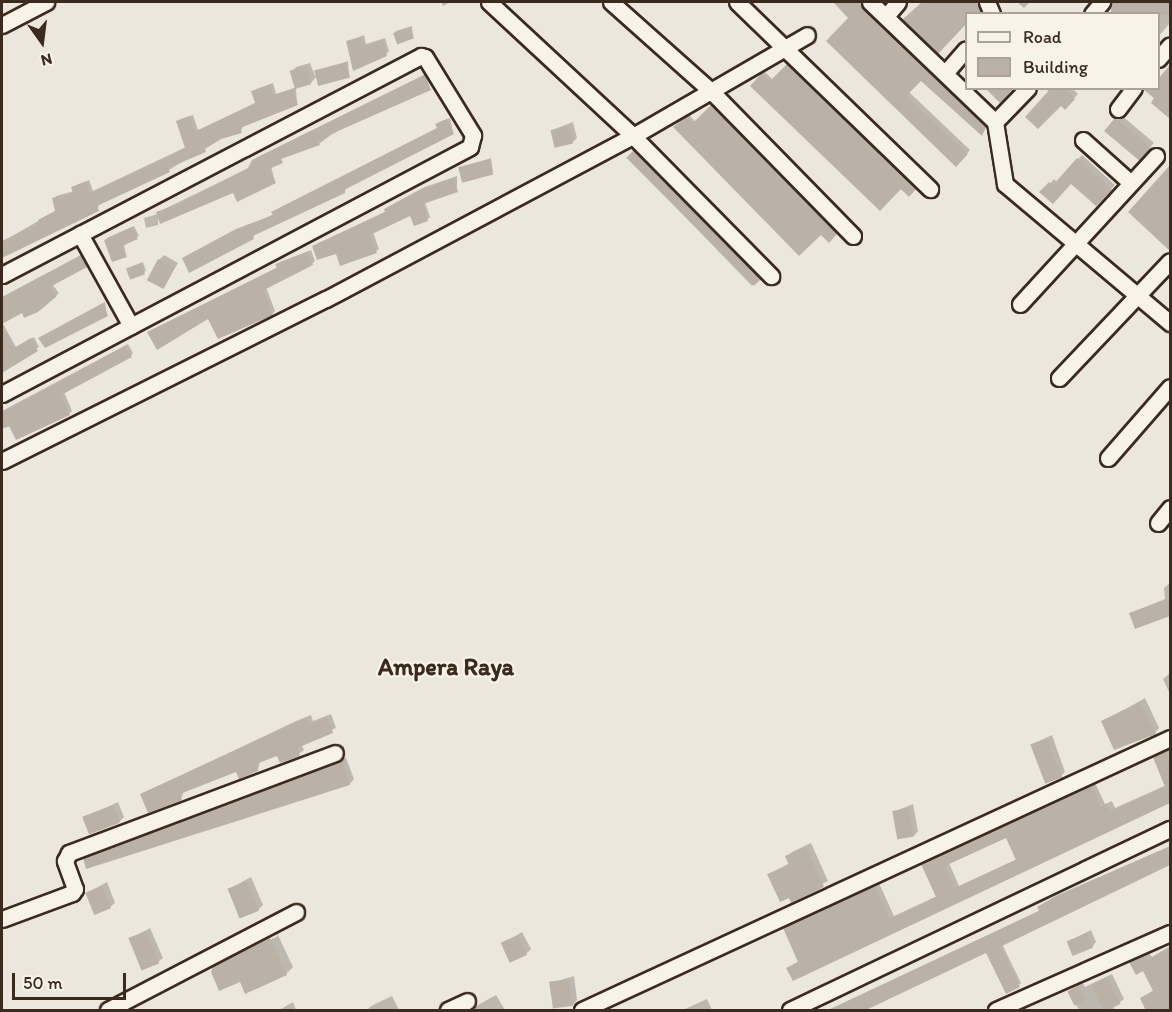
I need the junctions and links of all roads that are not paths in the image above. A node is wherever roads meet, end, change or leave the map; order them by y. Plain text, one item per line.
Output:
1 (46, 2) edge
2 (489, 2) edge
3 (611, 2) edge
4 (737, 2) edge
5 (870, 2) edge
6 (898, 2) edge
7 (886, 16) junction
8 (2, 26) edge
9 (807, 35) dead end
10 (1170, 45) edge
11 (785, 47) junction
12 (965, 50) edge
13 (1160, 57) edge
14 (945, 72) junction
15 (1026, 90) edge
16 (1132, 90) edge
17 (711, 91) junction
18 (1118, 109) dead end
19 (995, 122) junction
20 (633, 136) junction
21 (1083, 140) dead end
22 (1156, 156) dead end
23 (1131, 183) junction
24 (930, 189) dead end
25 (80, 234) junction
26 (853, 236) dead end
27 (1076, 244) junction
28 (1170, 261) edge
29 (2, 275) edge
30 (771, 276) dead end
31 (1138, 296) junction
32 (1020, 304) dead end
33 (1170, 323) edge
34 (131, 326) junction
35 (1059, 378) dead end
36 (1170, 387) edge
37 (2, 394) edge
38 (1108, 458) dead end
39 (2, 461) edge
40 (1170, 508) edge
41 (1158, 523) dead end
42 (1170, 738) edge
43 (336, 753) dead end
44 (1170, 829) edge
45 (296, 912) dead end
46 (2, 919) edge
47 (1170, 933) edge
48 (467, 1001) dead end
49 (108, 1011) edge
50 (448, 1011) edge
51 (582, 1011) edge
52 (790, 1011) edge
53 (996, 1011) edge

1 - 8 street
2 - 20 street
3 - 17 street
4 - 11 street
5 - 7 street
6 - 7 street
7 - 14 street
9 - 11 street
10 - 13 street
11 - 17 street
11 - 24 street
12 - 14 street
14 - 19 street
15 - 19 street
16 - 18 street
17 - 20 street
17 - 26 street
19 - 27 street
20 - 30 street
20 - 39 street
21 - 23 street
22 - 23 street
23 - 27 street
25 - 29 street
25 - 34 street
25 - 34 street
27 - 31 street
27 - 32 street
28 - 31 street
31 - 33 street
31 - 35 street
34 - 37 street
36 - 38 street
40 - 41 street
42 - 51 street
43 - 46 street
44 - 52 street
45 - 49 street
47 - 53 street
48 - 50 street

